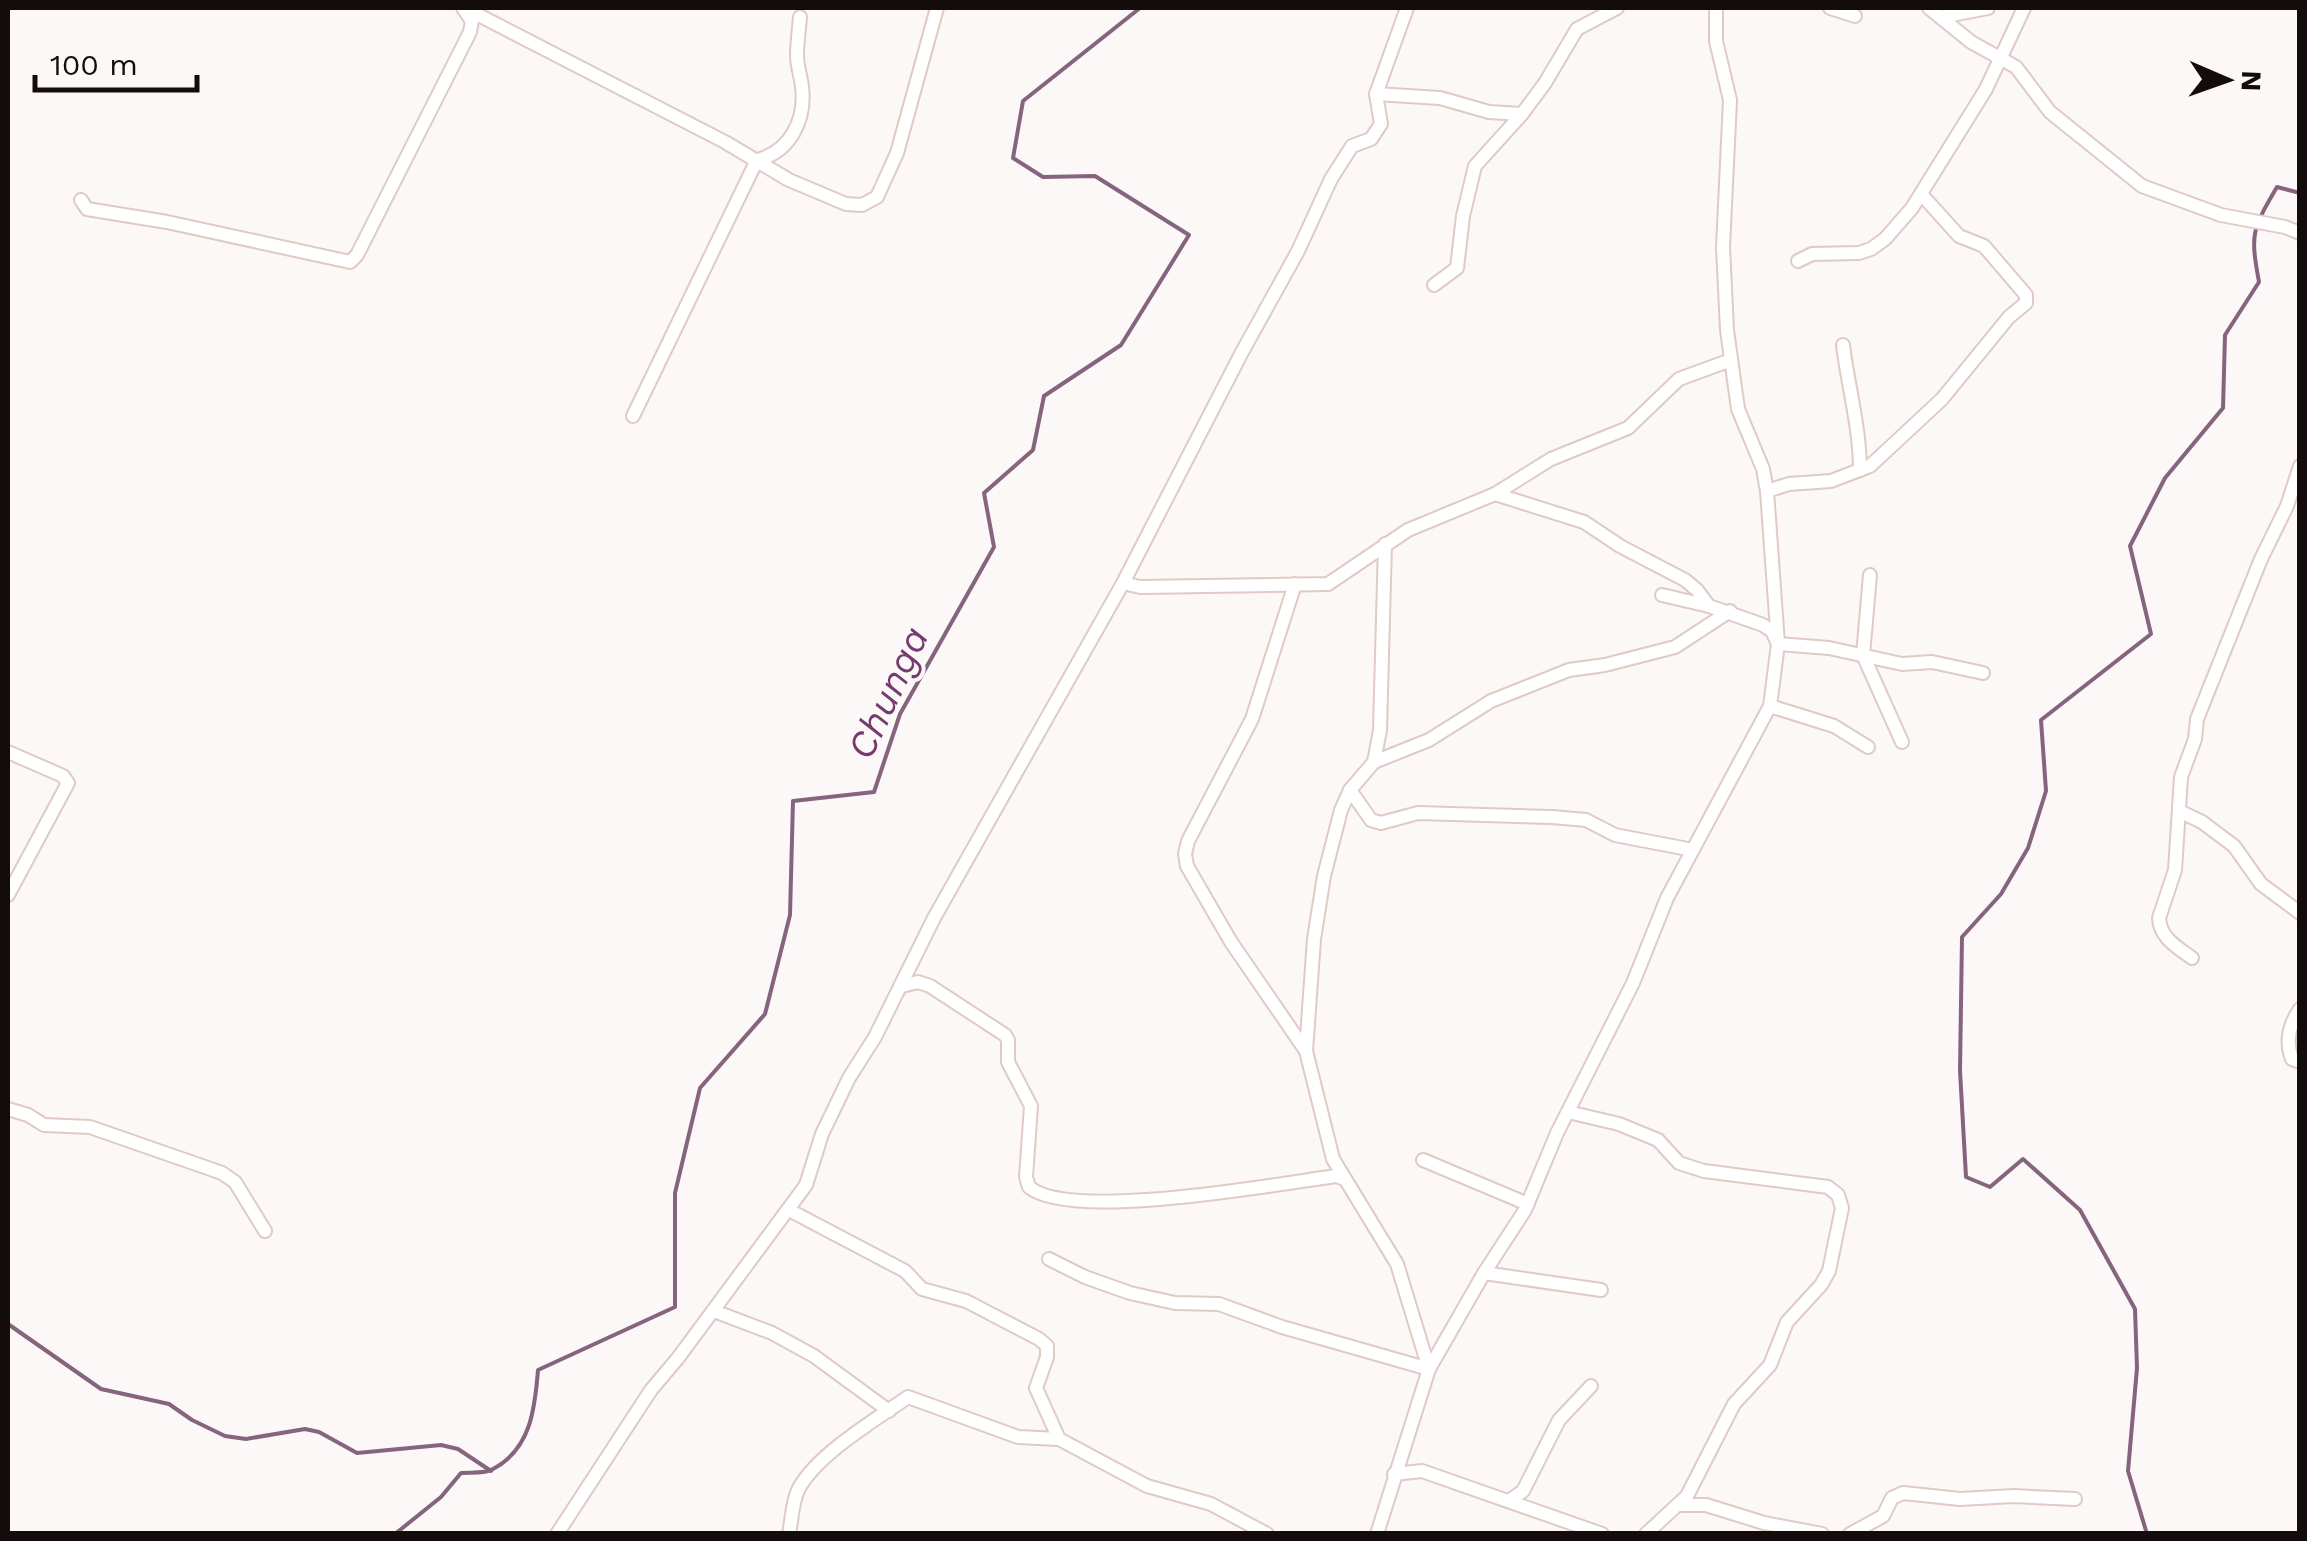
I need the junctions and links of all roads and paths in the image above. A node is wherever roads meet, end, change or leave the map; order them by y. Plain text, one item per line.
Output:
1 (464, 8) edge
2 (937, 8) edge
3 (1407, 8) edge
4 (1616, 8) edge
5 (1716, 8) edge
6 (1830, 8) edge
7 (1988, 8) edge
8 (2024, 8) edge
9 (1935, 12) edge
10 (800, 16) dead end
11 (1855, 16) dead end
12 (2000, 56) junction
13 (1376, 94) junction
14 (1522, 114) junction
15 (758, 160) junction
16 (1922, 195) junction
17 (81, 200) dead end
18 (2300, 233) edge
19 (1798, 262) dead end
20 (1434, 285) dead end
21 (1843, 344) dead end
22 (1731, 360) junction
23 (633, 416) dead end
24 (2300, 466) edge
25 (1860, 470) junction
26 (1768, 491) junction
27 (1495, 494) junction
28 (1385, 544) junction
29 (1870, 575) dead end
30 (1124, 583) junction
31 (1295, 584) junction
32 (1662, 596) dead end
33 (1709, 606) junction
34 (1730, 611) junction
35 (1778, 644) junction
36 (1863, 655) junction
37 (1983, 673) dead end
38 (1770, 706) junction
39 (1902, 742) dead end
40 (1868, 747) dead end
41 (8, 752) edge
42 (1374, 762) junction
43 (1350, 790) junction
44 (2180, 811) junction
45 (1692, 850) junction
46 (8, 895) edge
47 (2300, 913) edge
48 (2192, 958) dead end
49 (902, 986) junction
50 (2300, 1009) edge
51 (1306, 1051) junction
52 (2300, 1062) edge
53 (8, 1110) edge
54 (1568, 1112) junction
55 (1423, 1160) dead end
56 (1345, 1178) junction
57 (1528, 1204) junction
58 (789, 1210) junction
59 (265, 1232) dead end
60 (1049, 1258) dead end
61 (1484, 1273) junction
62 (1600, 1290) dead end
63 (714, 1310) junction
64 (1429, 1369) junction
65 (1592, 1386) dead end
66 (889, 1411) junction
67 (1059, 1438) junction
68 (1394, 1474) junction
69 (2075, 1499) dead end
70 (1509, 1501) junction
71 (1680, 1505) junction
72 (557, 1534) edge
73 (788, 1534) edge
74 (1267, 1534) edge
75 (1377, 1534) edge
76 (1602, 1534) edge
77 (1646, 1534) edge
78 (1822, 1534) edge
79 (1850, 1534) edge

1 - 15 street
1 - 17 street
2 - 15 street
3 - 13 street
4 - 14 street
5 - 22 street
6 - 11 street
7 - 9 street
8 - 12 street
9 - 12 street
10 - 15 street
12 - 16 street
12 - 18 street
13 - 14 street
13 - 30 street
14 - 20 street
15 - 23 street
16 - 19 street
16 - 25 street
21 - 25 street
22 - 26 street
22 - 27 street
24 - 44 street
25 - 26 street
26 - 35 street
27 - 28 street
27 - 33 street
28 - 31 street
28 - 42 street
29 - 36 street
30 - 31 street
30 - 49 street
31 - 51 street
32 - 33 street
33 - 34 street
34 - 35 street
34 - 42 street
35 - 36 street
35 - 38 street
36 - 37 street
36 - 39 street
38 - 40 street
38 - 45 street
41 - 46 street
42 - 43 street
43 - 45 street
43 - 51 street
44 - 47 street
44 - 48 street
45 - 54 street
49 - 56 street
49 - 58 street
50 - 52 street
51 - 56 street
53 - 59 street
54 - 57 street
54 - 71 street
55 - 57 street
56 - 64 street
57 - 61 street
58 - 63 street
58 - 67 street
60 - 64 street
61 - 62 street
61 - 64 street
63 - 66 street
63 - 72 street
64 - 68 street
65 - 70 street
66 - 67 street
66 - 73 street
67 - 74 street
68 - 70 street
68 - 75 street
69 - 79 street
70 - 76 street
71 - 77 street
71 - 78 street

